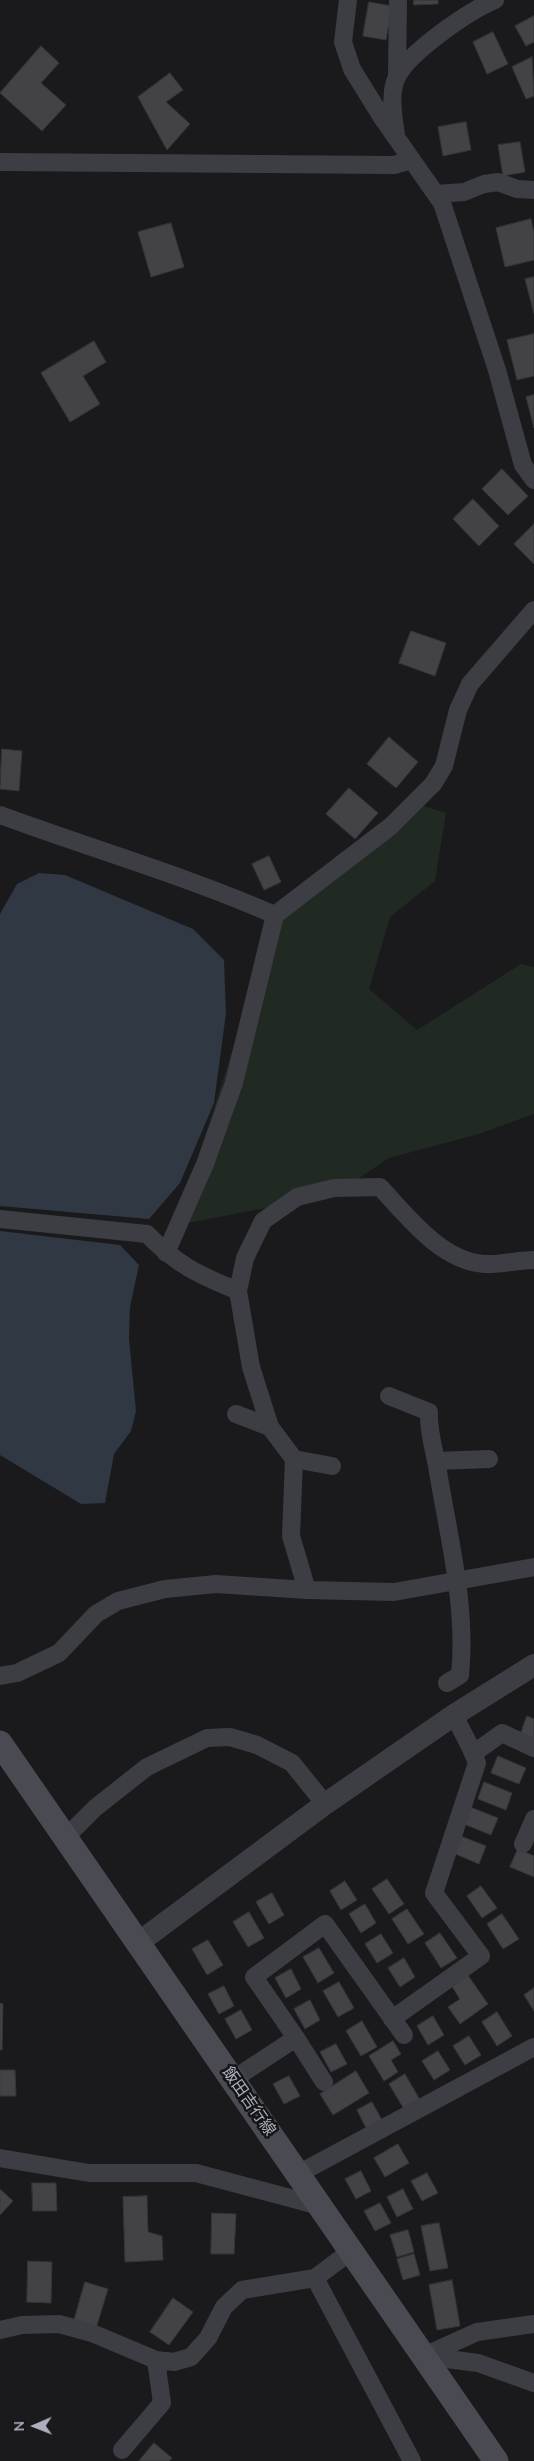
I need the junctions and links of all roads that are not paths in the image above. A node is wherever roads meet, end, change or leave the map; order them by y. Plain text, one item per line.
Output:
1 (348, 0) edge
2 (398, 0) edge
3 (495, 0) edge
4 (397, 75) junction
5 (396, 137) junction
6 (412, 160) junction
7 (0, 162) edge
8 (534, 190) edge
9 (436, 194) junction
10 (534, 480) edge
11 (534, 610) edge
12 (0, 815) edge
13 (276, 916) junction
14 (0, 1220) edge
15 (166, 1253) junction
16 (534, 1260) edge
17 (238, 1291) junction
18 (389, 1396) dead end
19 (236, 1414) dead end
20 (270, 1427) junction
21 (294, 1459) junction
22 (489, 1459) dead end
23 (437, 1461) junction
24 (332, 1466) dead end
25 (534, 1567) edge
26 (456, 1580) junction
27 (307, 1590) junction
28 (534, 1665) edge
29 (0, 1676) edge
30 (447, 1683) dead end
31 (454, 1715) junction
32 (0, 1743) edge
33 (534, 1748) edge
34 (474, 1753) junction
35 (325, 1804) junction
36 (534, 1819) edge
37 (65, 1838) junction
38 (523, 1844) dead end
39 (138, 1943) junction
40 (392, 2019) junction
41 (404, 2035) dead end
42 (296, 2038) junction
43 (534, 2047) edge
44 (232, 2080) junction
45 (324, 2082) dead end
46 (0, 2158) edge
47 (298, 2174) junction
48 (320, 2206) junction
49 (351, 2251) junction
50 (315, 2278) junction
51 (534, 2324) edge
52 (0, 2330) edge
53 (424, 2356) junction
54 (156, 2360) junction
55 (534, 2384) edge
56 (122, 2450) dead end
57 (412, 2461) edge
58 (496, 2461) edge

1 - 5 street
2 - 4 street
3 - 4 street
4 - 5 street
5 - 6 street
6 - 7 street
6 - 9 street
8 - 9 street
9 - 10 street
11 - 13 street
12 - 13 street
13 - 15 street
14 - 15 street
15 - 17 street
16 - 17 street
17 - 20 street
18 - 23 street
19 - 20 street
20 - 21 street
21 - 24 street
21 - 27 street
22 - 23 street
23 - 26 street
25 - 26 street
26 - 27 street
26 - 30 street
27 - 29 street
28 - 31 street
31 - 34 street
31 - 35 street
32 - 37 main road, 飯田吉行線
33 - 34 street
34 - 40 street
35 - 37 street
35 - 39 street
36 - 38 street
37 - 39 main road, 飯田吉行線
39 - 44 main road, 飯田吉行線
40 - 41 street
40 - 42 street
42 - 44 street
42 - 45 street
43 - 47 street
44 - 47 main road, 飯田吉行線
46 - 48 street
47 - 48 main road, 飯田吉行線
48 - 49 main road, 飯田吉行線
49 - 50 street
49 - 53 main road, 飯田吉行線
50 - 54 street
50 - 57 street
51 - 53 street
52 - 54 street
53 - 55 street
53 - 58 main road, 飯田吉行線
54 - 56 street

